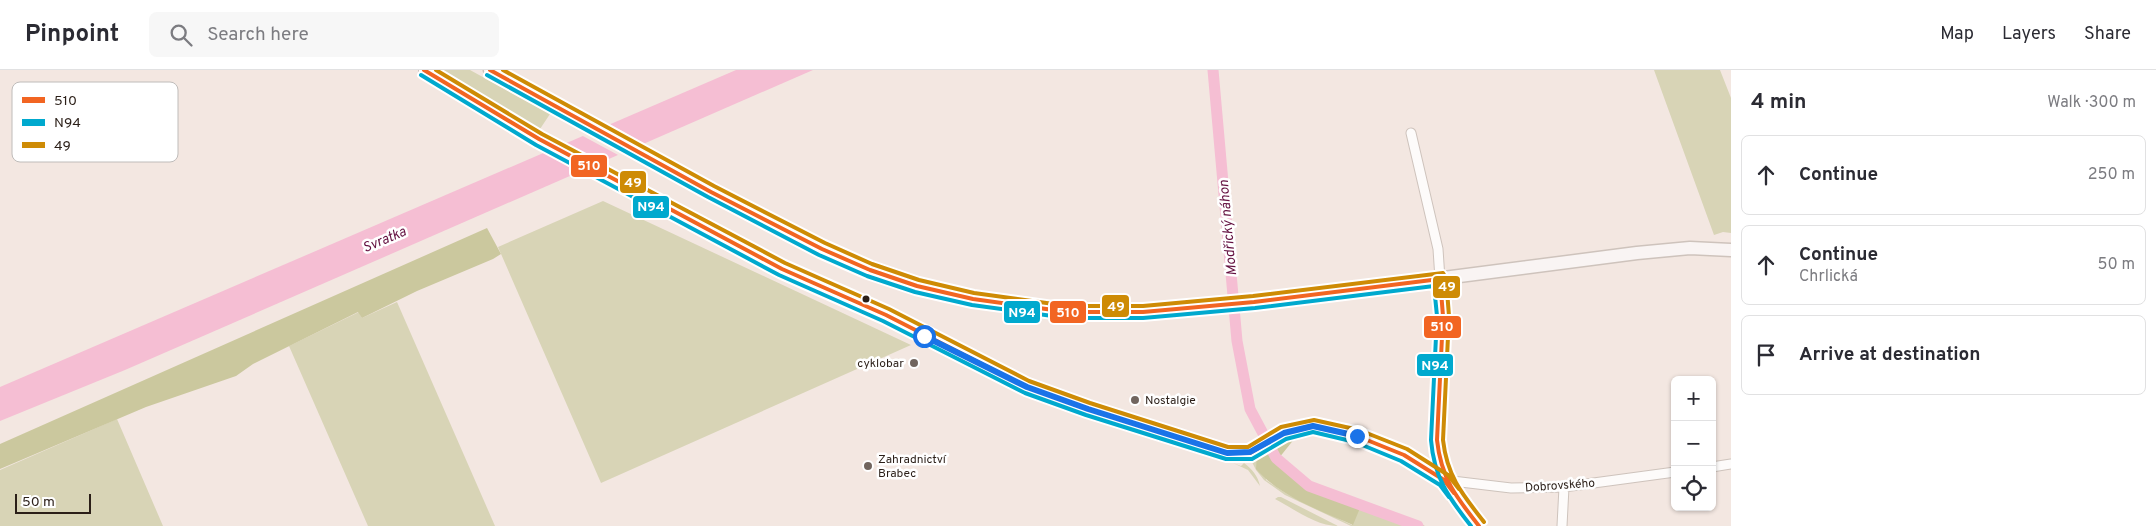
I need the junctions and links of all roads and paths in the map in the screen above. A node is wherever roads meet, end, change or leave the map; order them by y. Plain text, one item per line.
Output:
1 (424, 70) edge
2 (490, 70) edge
3 (1411, 133) dead end
4 (1731, 250) edge
5 (1440, 279) junction
6 (1731, 464) edge
7 (1716, 466) edge
8 (1671, 473) edge
9 (1444, 480) junction
10 (1564, 487) junction
11 (1479, 526) edge
12 (1562, 526) edge

1 - 9 street
2 - 5 main road
3 - 5 street
4 - 5 main road
5 - 9 street
6 - 7 street
8 - 10 street, Dobrovského
9 - 10 street, Dobrovského
9 - 11 street
10 - 12 street

